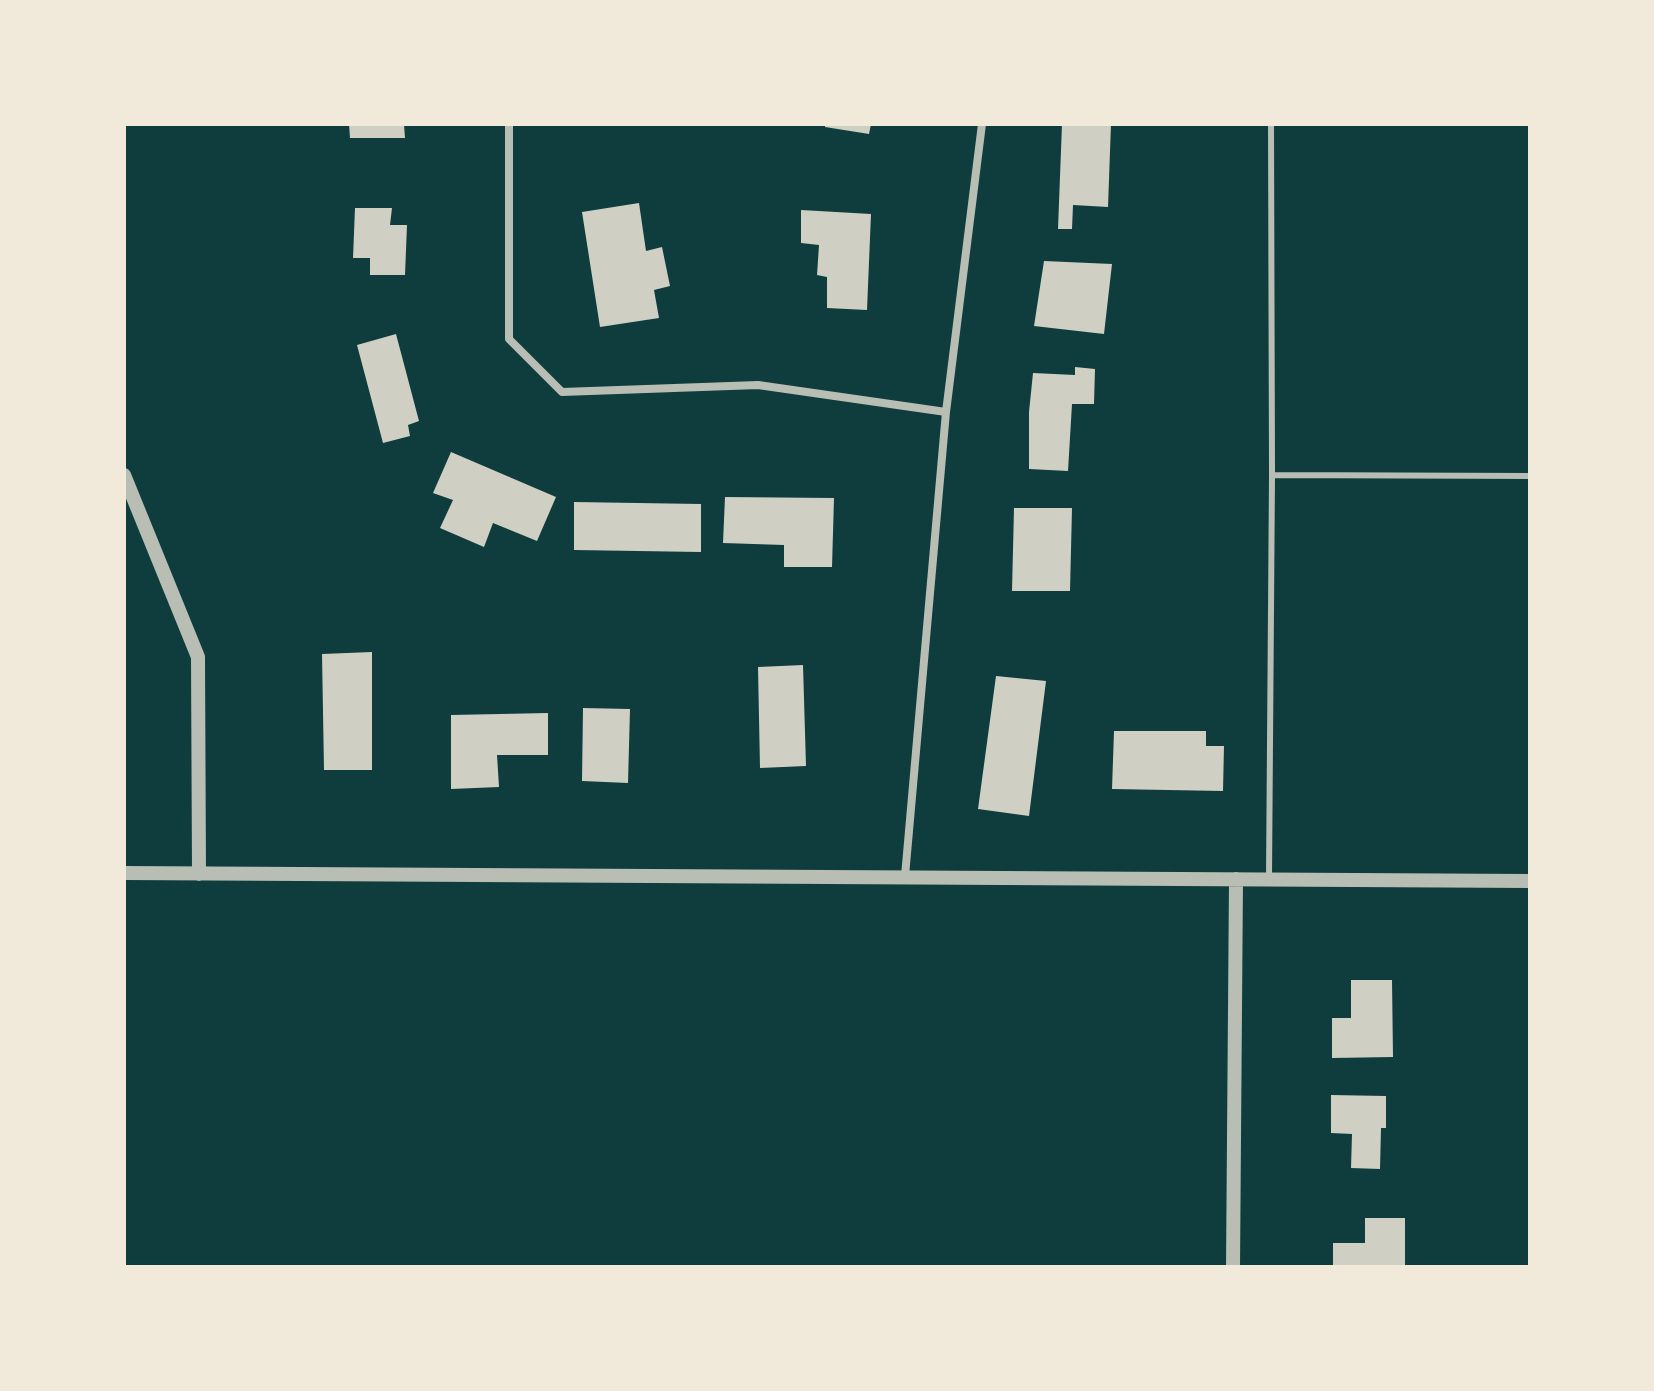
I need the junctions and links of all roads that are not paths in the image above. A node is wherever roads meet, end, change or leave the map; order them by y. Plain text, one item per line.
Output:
1 (509, 124) edge
2 (982, 124) edge
3 (1271, 124) edge
4 (946, 412) junction
5 (124, 475) edge
6 (1272, 475) junction
7 (1530, 476) edge
8 (124, 873) edge
9 (199, 874) junction
10 (905, 876) junction
11 (1236, 879) junction
12 (1269, 879) junction
13 (1530, 881) edge
14 (1233, 1267) edge

1 - 4 street
2 - 4 street
3 - 6 lane
4 - 10 street
5 - 9 street
6 - 7 lane
6 - 12 lane
8 - 9 street
9 - 10 street
10 - 11 street
11 - 12 street
11 - 14 street
12 - 13 street

